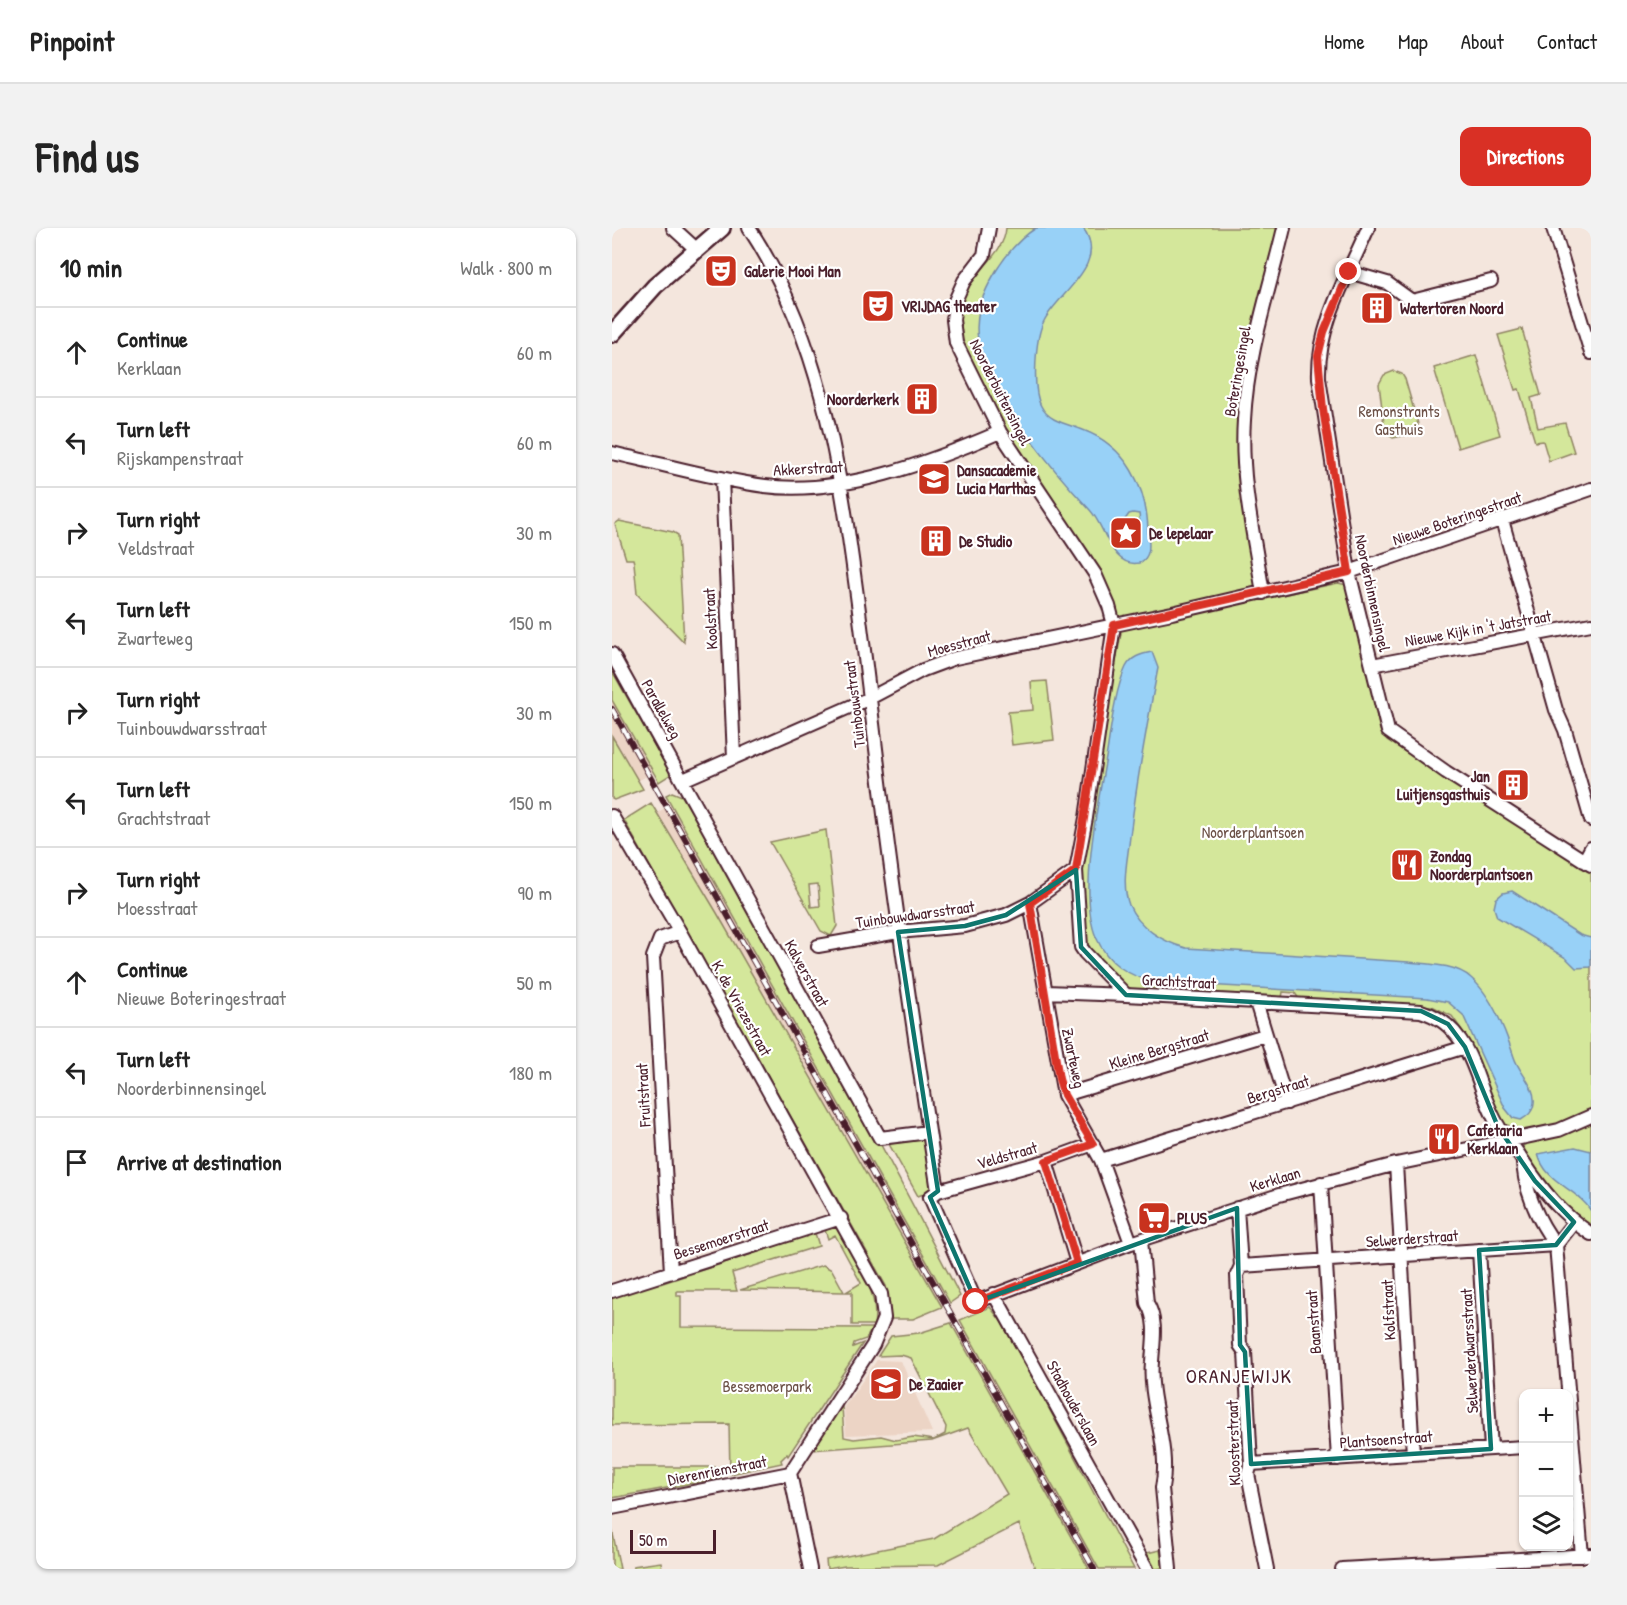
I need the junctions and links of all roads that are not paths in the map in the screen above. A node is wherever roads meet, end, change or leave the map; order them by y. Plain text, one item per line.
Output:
1 (673, 228) edge
2 (722, 228) edge
3 (749, 228) edge
4 (989, 228) edge
5 (1284, 228) edge
6 (1368, 228) edge
7 (1552, 228) edge
8 (696, 249) junction
9 (1349, 272) junction
10 (1491, 281) dead end
11 (612, 333) edge
12 (1591, 353) edge
13 (1000, 432) junction
14 (612, 453) edge
15 (722, 478) junction
16 (842, 483) junction
17 (1591, 489) edge
18 (1502, 520) junction
19 (1349, 572) junction
20 (1263, 593) junction
21 (1591, 624) edge
22 (1114, 625) junction
23 (1537, 634) junction
24 (612, 654) edge
25 (1372, 665) junction
26 (870, 698) junction
27 (734, 758) junction
28 (683, 780) junction
29 (612, 816) edge
30 (1591, 820) edge
31 (1591, 848) edge
32 (1588, 863) edge
33 (1076, 870) junction
34 (1030, 903) junction
35 (680, 932) junction
36 (898, 932) junction
37 (818, 946) dead end
38 (1046, 992) junction
39 (1126, 995) junction
40 (1256, 1002) junction
41 (1265, 1035) junction
42 (1465, 1047) junction
43 (1064, 1095) junction
44 (1287, 1103) junction
45 (1591, 1116) edge
46 (929, 1131) junction
47 (1510, 1142) junction
48 (1093, 1144) junction
49 (1523, 1159) junction
50 (1101, 1160) junction
51 (1046, 1161) junction
52 (1396, 1164) junction
53 (1321, 1183) junction
54 (934, 1194) junction
55 (1237, 1209) junction
56 (841, 1218) junction
57 (1574, 1222) junction
58 (1591, 1234) edge
59 (1136, 1241) junction
60 (1556, 1245) junction
61 (1479, 1250) junction
62 (1402, 1255) junction
63 (1325, 1260) junction
64 (1077, 1263) junction
65 (1241, 1266) junction
66 (671, 1272) junction
67 (612, 1291) edge
68 (994, 1294) junction
69 (976, 1302) joint
70 (1571, 1443) edge
71 (1519, 1447) edge
72 (1491, 1449) junction
73 (1413, 1454) junction
74 (1338, 1459) junction
75 (1573, 1459) edge
76 (1251, 1464) junction
77 (790, 1473) junction
78 (612, 1508) edge
79 (1586, 1555) edge
80 (1539, 1564) edge
81 (1430, 1567) edge
82 (810, 1569) edge
83 (1147, 1569) edge
84 (1170, 1569) edge
85 (1267, 1569) edge
86 (1342, 1569) edge

1 - 8 street
2 - 8 street
3 - 16 street, Tuinbouwstraat
4 - 13 street, Noorderbuitensingel
5 - 20 street, Boteringesingel
6 - 9 street, Noorderbinnensingel
7 - 12 street
8 - 11 street
9 - 10 street
9 - 19 street, Noorderbinnensingel
13 - 16 street, Akkerstraat
13 - 22 street, Noorderbuitensingel
14 - 15 street, Akkerstraat
15 - 16 street, Akkerstraat
15 - 27 street, Koolstraat
16 - 26 street, Tuinbouwstraat
17 - 18 street, Nieuwe Boteringestraat
18 - 19 street, Nieuwe Boteringestraat
18 - 23 street
19 - 20 street, Nieuwe Boteringestraat
19 - 25 street, Noorderbinnensingel
20 - 22 street, Moesstraat
21 - 23 street, Nieuwe Kijk in 't Jatstraat
22 - 26 street, Moesstraat
22 - 33 street, Grachtstraat
23 - 25 street, Nieuwe Kijk in 't Jatstraat
23 - 30 street
24 - 28 street, Parallelweg
25 - 32 street, Noorderbinnensingel
26 - 27 street, Moesstraat
26 - 36 street, Tuinbouwstraat
27 - 28 street, Moesstraat
28 - 46 street, Kalverstraat
29 - 35 street, K. de Vriezestraat
31 - 32 street
33 - 34 street, Tuinbouwdwarsstraat
33 - 39 street, Grachtstraat
34 - 36 street, Tuinbouwdwarsstraat
34 - 38 street, Zwarteweg
35 - 56 street, K. de Vriezestraat
35 - 66 street, Fruitstraat
36 - 37 street, Tuinbouwdwarsstraat
36 - 46 street, Tuinbouwstraat
38 - 39 street
38 - 43 street, Zwarteweg
39 - 40 street, Grachtstraat
40 - 41 street
40 - 42 street, Grachtstraat
41 - 43 street, Kleine Bergstraat
41 - 44 street
42 - 44 street, Bergstraat
42 - 47 street, Grachtstraat
43 - 48 street, Zwarteweg
44 - 50 street, Bergstraat
45 - 47 street, Kerklaan
46 - 54 street, Tuinbouwstraat
47 - 49 street, Grachtstraat
47 - 52 street, Kerklaan
48 - 50 street, Zwarteweg
48 - 51 street, Veldstraat
49 - 57 street, Grachtstraat
49 - 60 street
50 - 59 street, Zwarteweg
51 - 54 street, Veldstraat
51 - 64 street
52 - 53 street, Kerklaan
52 - 62 street, Kolfstraat
53 - 55 street, Kerklaan
53 - 63 street, Baanstraat
54 - 69 street, Tuinbouwstraat
55 - 59 street, Kerklaan
55 - 65 street, Kloosterstraat
56 - 66 street, Bessemoerstraat
56 - 77 street, Dierenriemstraat
57 - 58 street, Grachtstraat
57 - 60 street
59 - 64 street, Kerklaan
59 - 84 street, Zwarteweg
60 - 61 street, Selwerderstraat
60 - 70 street
61 - 62 street, Selwerderstraat
61 - 72 street, Selwerderdwarsstraat
62 - 63 street, Selwerderstraat
62 - 73 street, Kolfstraat
63 - 65 street, Selwerderstraat
63 - 74 street, Baanstraat
64 - 68 street, Kerklaan
65 - 76 street, Kloosterstraat
66 - 67 street, Bessemoerstraat
68 - 69 street, Kerklaan
68 - 83 street, Stadhouderslaan
71 - 72 street, Plantsoenstraat
72 - 73 street, Plantsoenstraat
73 - 74 street, Plantsoenstraat
74 - 76 street, Plantsoenstraat
75 - 79 street
76 - 85 street, Kloosterstraat
77 - 78 street, Dierenriemstraat
77 - 82 street
79 - 80 street
80 - 81 street
81 - 86 street

